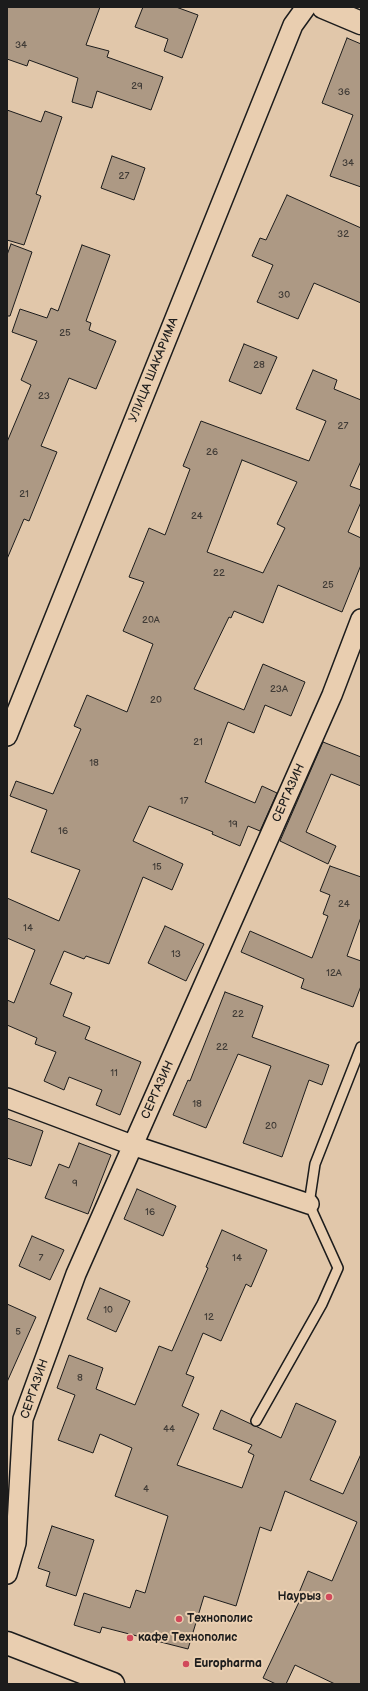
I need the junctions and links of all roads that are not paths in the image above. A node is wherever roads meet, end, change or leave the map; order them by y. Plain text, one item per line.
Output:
1 (306, 7) edge
2 (323, 7) edge
3 (361, 23) edge
4 (361, 619) edge
5 (7, 736) edge
6 (361, 1047) edge
7 (7, 1098) edge
8 (132, 1145) junction
9 (308, 1204) junction
10 (256, 1421) dead end
11 (7, 1574) edge
12 (7, 1643) edge
13 (113, 1684) edge

1 - 5 street, УЛИЦА ШАКАРИМА
2 - 3 main road
4 - 8 street, СЕРГАЗИН
6 - 9 lane
7 - 8 street
8 - 9 street
8 - 11 street, СЕРГАЗИН
9 - 10 lane
12 - 13 main road

